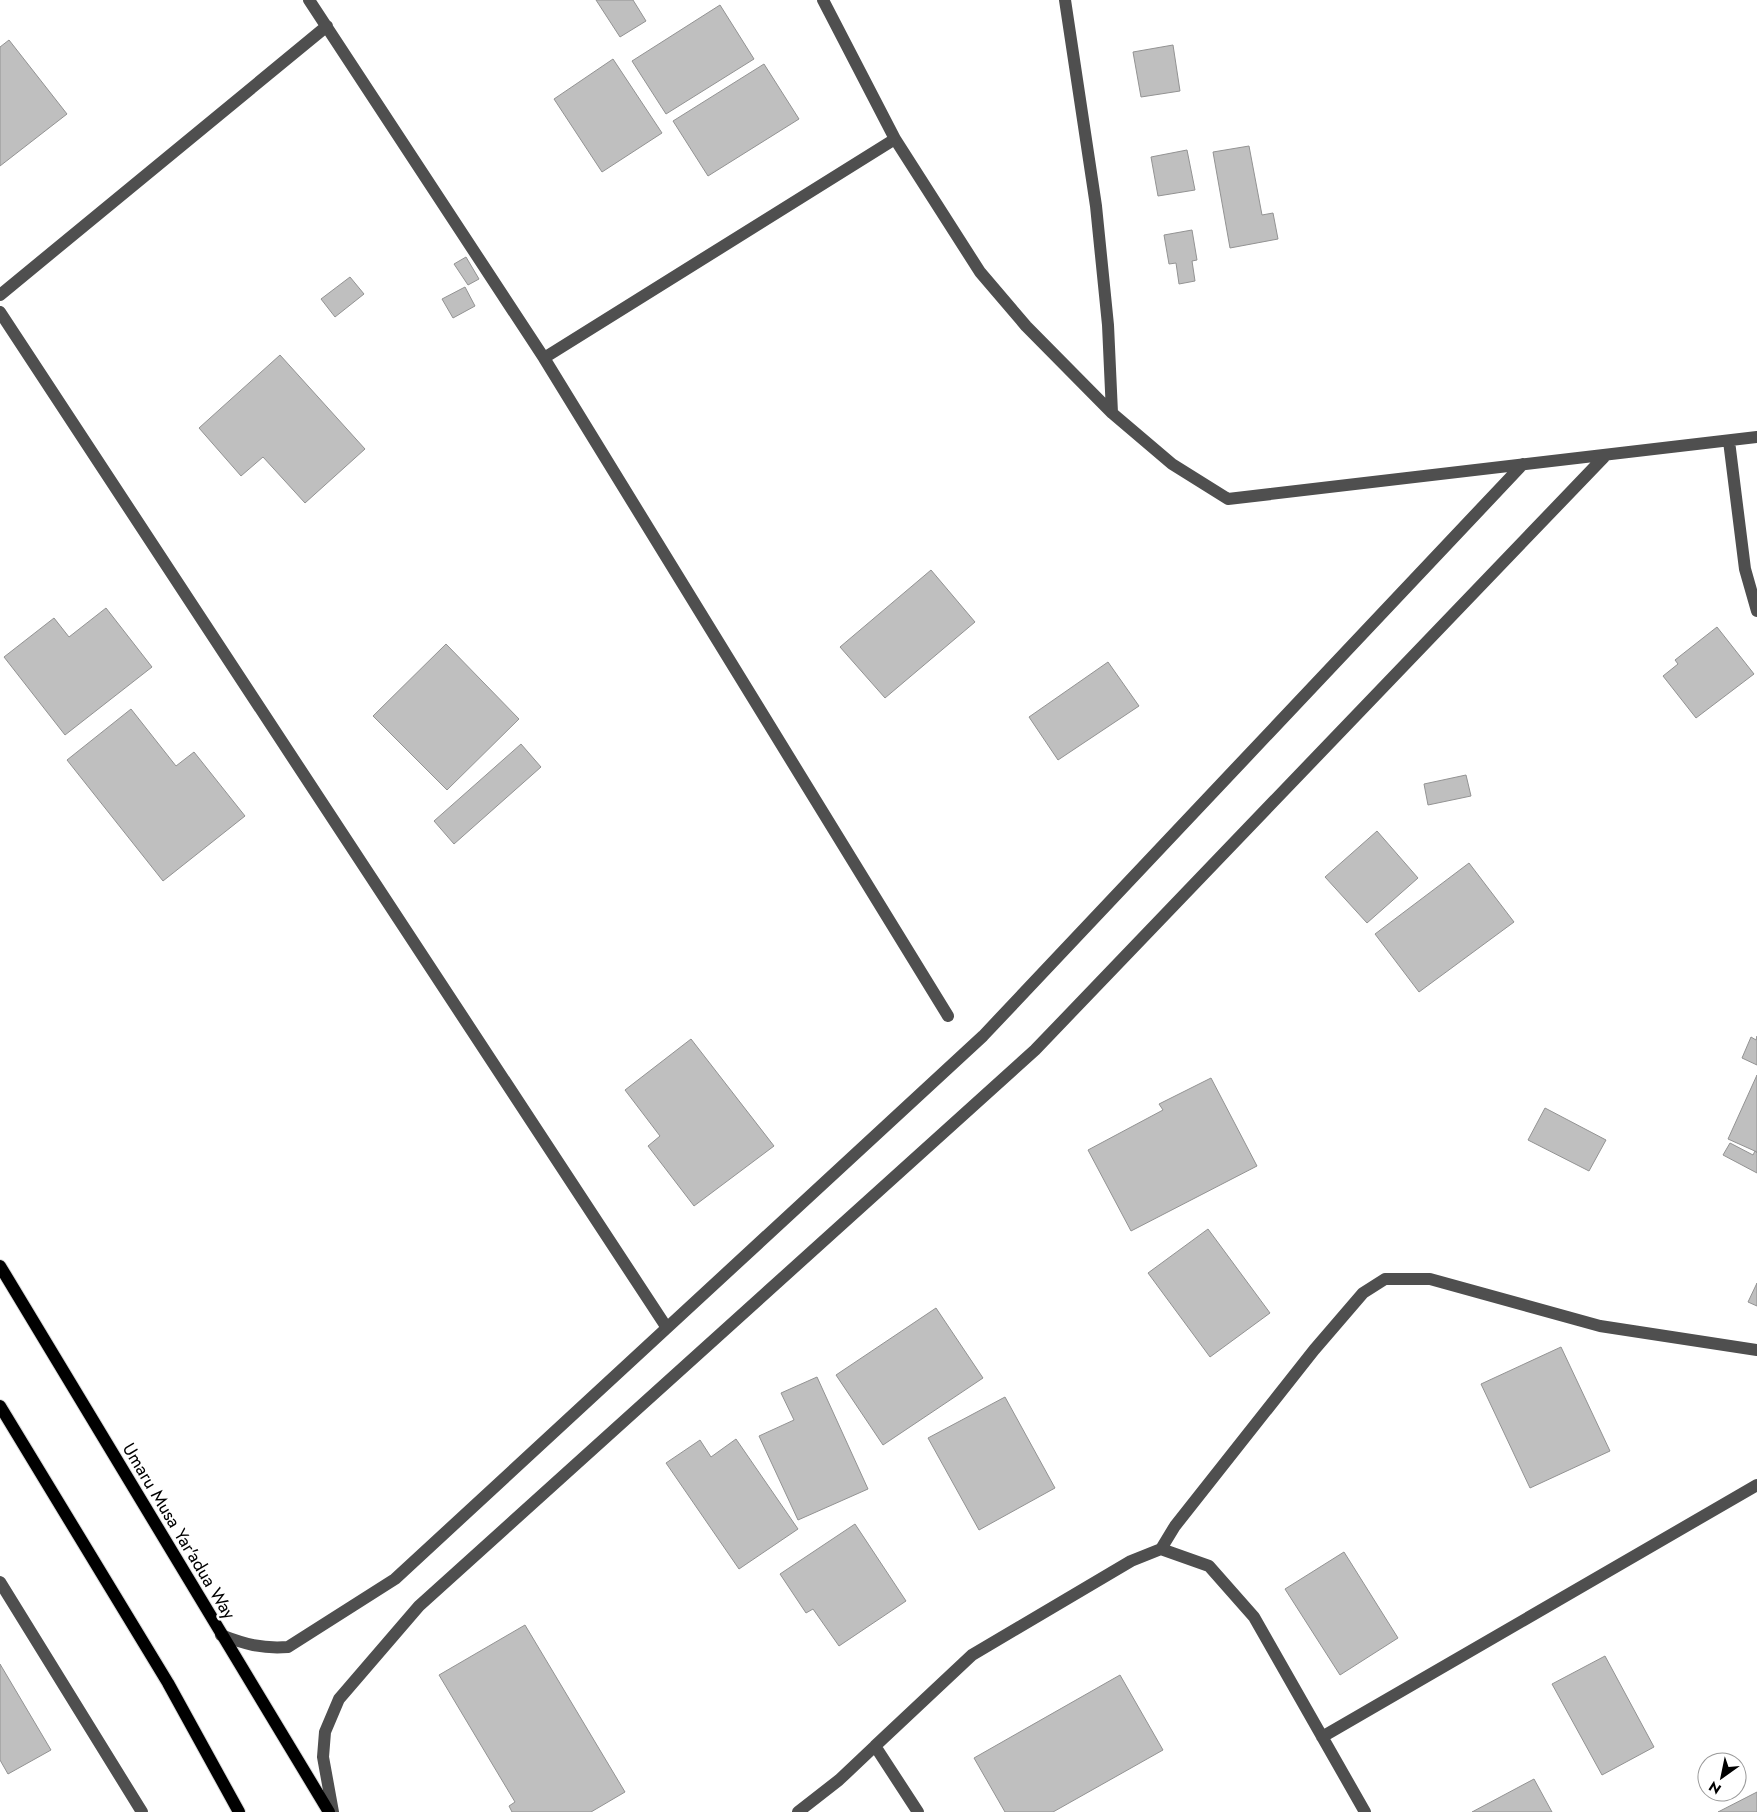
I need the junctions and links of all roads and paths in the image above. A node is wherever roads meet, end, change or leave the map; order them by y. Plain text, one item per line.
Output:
1 (309, 0) edge
2 (823, 0) edge
3 (1065, 0) edge
4 (327, 26) junction
5 (894, 139) junction
6 (0, 295) edge
7 (0, 312) edge
8 (544, 358) junction
9 (1112, 413) junction
10 (1757, 437) edge
11 (1729, 441) junction
12 (1606, 455) junction
13 (1523, 464) junction
14 (1757, 563) edge
15 (1745, 569) junction
16 (1757, 610) edge
17 (948, 1016) dead end
18 (0, 1266) edge
19 (667, 1328) junction
20 (1757, 1350) edge
21 (0, 1406) edge
22 (1757, 1485) edge
23 (1161, 1549) junction
24 (0, 1582) edge
25 (221, 1635) junction
26 (1322, 1737) junction
27 (875, 1746) junction
28 (142, 1812) edge
29 (240, 1812) edge
30 (329, 1812) edge
31 (333, 1812) edge
32 (798, 1812) edge
33 (918, 1812) edge
34 (1365, 1812) edge

1 - 4 street
2 - 5 street
3 - 9 street
4 - 6 street
4 - 8 street
5 - 8 street
5 - 9 street
7 - 19 street
8 - 17 street
9 - 13 street
10 - 11 street
11 - 12 street
11 - 15 street
12 - 13 street
12 - 31 street
13 - 19 street
14 - 15 street
15 - 16 street
18 - 25 main road, Umaru Musa Yar'adua Way
19 - 25 street
20 - 23 street
21 - 29 main road
22 - 26 street
23 - 26 street
23 - 27 street
24 - 28 street
25 - 30 main road, Umaru Musa Yar'adua Way
26 - 34 street
27 - 32 street
27 - 33 street

